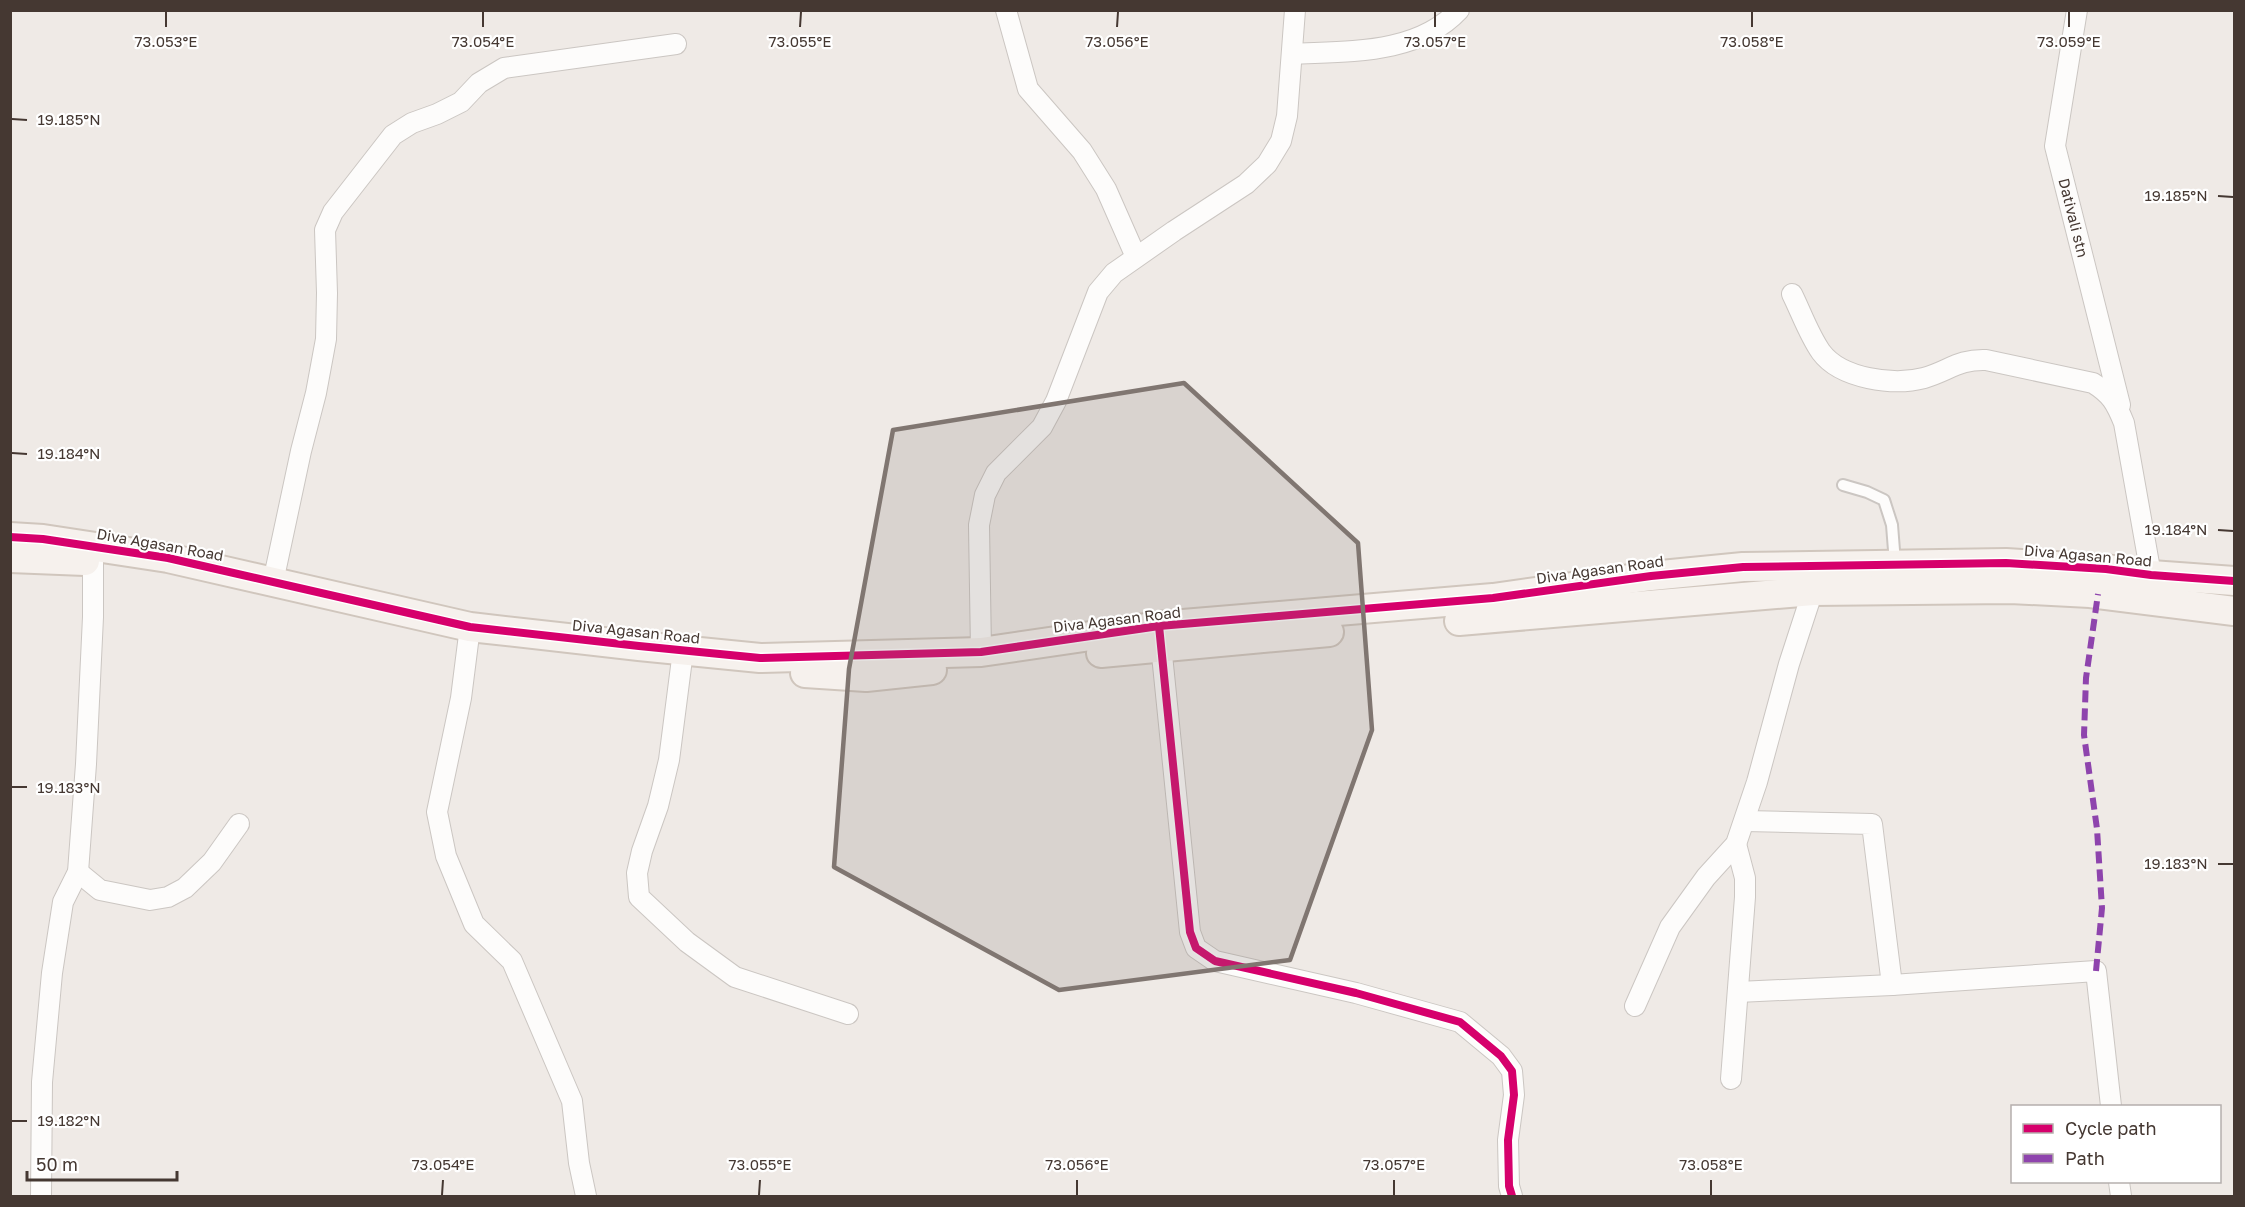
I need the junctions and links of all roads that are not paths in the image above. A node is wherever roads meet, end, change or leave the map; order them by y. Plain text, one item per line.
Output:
1 (1006, 10) edge
2 (1295, 10) edge
3 (1459, 10) edge
4 (2077, 10) edge
5 (676, 44) dead end
6 (1292, 54) junction
7 (1136, 257) junction
8 (1792, 294) dead end
9 (2124, 423) junction
10 (1843, 485) dead end
11 (10, 537) edge
12 (93, 554) junction
13 (10, 558) edge
14 (1821, 564) junction
15 (1895, 564) junction
16 (2151, 575) junction
17 (1962, 577) junction
18 (2235, 581) edge
19 (273, 582) junction
20 (1813, 591) junction
21 (2235, 611) edge
22 (469, 634) junction
23 (1160, 637) junction
24 (981, 652) junction
25 (682, 658) junction
26 (1745, 821) junction
27 (239, 824) dead end
28 (1736, 844) junction
29 (78, 872) junction
30 (1892, 985) junction
31 (1738, 992) junction
32 (1635, 1006) dead end
33 (848, 1014) dead end
34 (1731, 1079) dead end
35 (2111, 1105) edge
36 (41, 1197) edge
37 (586, 1197) edge
38 (1512, 1197) edge

1 - 7 street
2 - 6 street
3 - 6 street
4 - 9 street, Dativali stn
5 - 19 street
6 - 7 street
7 - 24 street
8 - 9 street
9 - 16 street
10 - 15 lane
11 - 12 street, Diva Agasan Road
12 - 13 street
12 - 19 street, Diva Agasan Road
12 - 22 street
12 - 29 street
14 - 15 street, Diva Agasan Road
14 - 20 street
14 - 23 street, Diva Agasan Road
15 - 17 street, Diva Agasan Road
16 - 17 street, Diva Agasan Road
16 - 18 street, Diva Agasan Road
17 - 20 street
17 - 21 street
19 - 22 street, Diva Agasan Road
20 - 23 street
20 - 26 street
22 - 25 street, Diva Agasan Road
22 - 37 street
23 - 24 street, Diva Agasan Road
23 - 25 street
23 - 38 street
24 - 25 street, Diva Agasan Road
25 - 33 street
26 - 28 street
26 - 30 street
27 - 29 street
28 - 31 street
28 - 32 street
29 - 36 street
30 - 31 street
30 - 35 street
31 - 34 street

